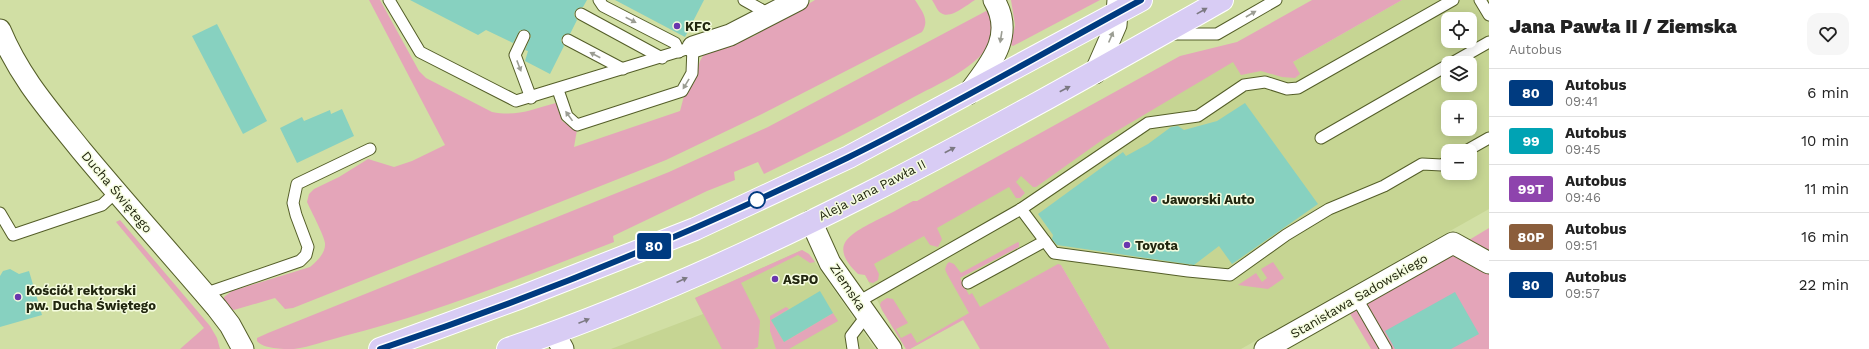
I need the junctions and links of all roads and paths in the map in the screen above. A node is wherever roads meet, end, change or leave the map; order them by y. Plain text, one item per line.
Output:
1 (599, 0) edge
2 (744, 0) edge
3 (798, 0) edge
4 (994, 0) edge
5 (1141, 0) edge
6 (1222, 0) edge
7 (1276, 0) edge
8 (1453, 0) edge
9 (1480, 0) edge
10 (391, 4) edge
11 (1118, 6) edge
12 (581, 14) dead end
13 (771, 15) junction
14 (1489, 15) edge
15 (0, 30) edge
16 (1162, 34) junction
17 (524, 36) dead end
18 (568, 40) dead end
19 (1489, 42) edge
20 (686, 50) junction
21 (1464, 56) edge
22 (662, 58) junction
23 (623, 69) junction
24 (1441, 69) edge
25 (1096, 73) junction
26 (558, 90) junction
27 (968, 95) junction
28 (531, 98) junction
29 (1321, 138) dead end
30 (1489, 138) edge
31 (1477, 145) edge
32 (370, 149) dead end
33 (1441, 165) edge
34 (116, 192) junction
35 (1021, 209) junction
36 (0, 213) edge
37 (811, 221) junction
38 (1045, 241) junction
39 (1489, 263) edge
40 (968, 284) dead end
41 (204, 294) junction
42 (1356, 297) junction
43 (862, 309) junction
44 (559, 341) edge
45 (243, 349) edge
46 (380, 349) edge
47 (508, 349) edge
48 (853, 349) edge
49 (891, 349) edge
50 (1264, 349) edge
51 (1386, 349) edge

1 -> 20 lane
2 - 13 lane
3 - 13 street
4 -> 27 street
5 - 11 main road
16 -> 6 main road, Aleja Jana Pawła II
16 -> 7 lane
8 - 35 lane
9 - 14 lane
10 - 28 lane
25 -> 11 street
11 - 27 main road
12 - 22 lane
13 - 20 street
15 - 34 street, Ducha Świętego
16 - 25 main road, Aleja Jana Pawła II
17 -> 28 lane
23 -> 18 lane
19 - 21 lane
20 - 22 lane
20 -> 26 lane
22 - 23 lane
23 - 26 lane
24 - 29 lane
37 -> 25 main road, Aleja Jana Pawła II
26 - 28 lane
27 - 46 main road
30 - 31 lane
32 - 41 lane
33 - 38 lane
34 - 36 lane
34 - 41 street, Ducha Świętego
35 - 38 lane
35 - 43 lane
37 - 43 street, Ziemska
44 -> 37 main road, Aleja Jana Pawła II
38 - 40 lane
39 - 42 street, Stanisława Sadowskiego
41 - 45 street, Ducha Świętego
42 - 50 street, Stanisława Sadowskiego
42 - 51 lane
43 - 48 lane
43 - 49 street, Ziemska
44 - 47 main road, Aleja Jana Pawła II

